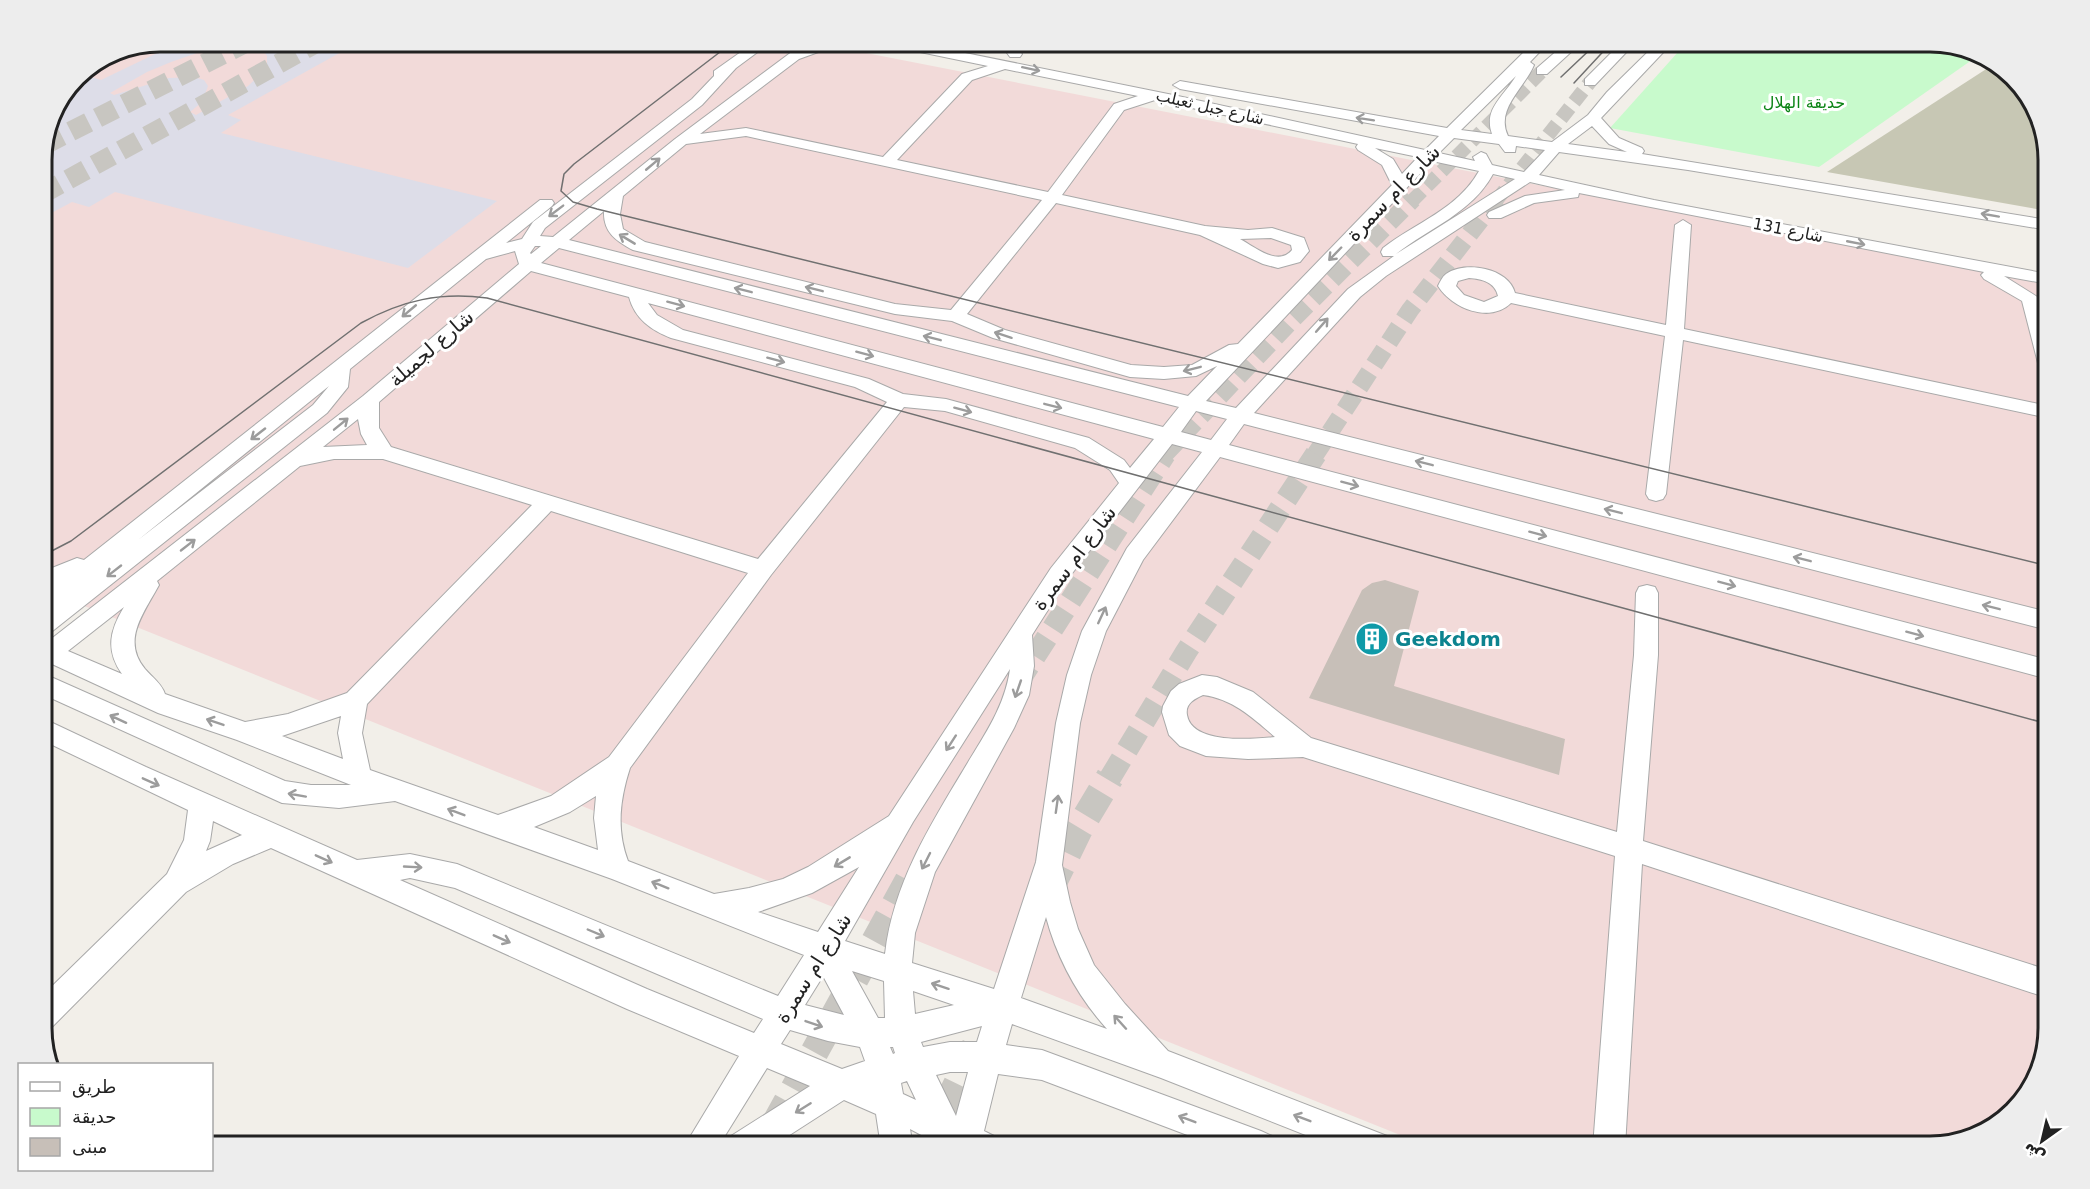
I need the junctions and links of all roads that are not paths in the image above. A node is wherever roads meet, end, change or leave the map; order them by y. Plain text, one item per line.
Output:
1 (750, 52) edge
2 (780, 52) edge
3 (800, 52) edge
4 (811, 52) edge
5 (956, 52) edge
6 (1531, 52) edge
7 (1534, 52) edge
8 (1564, 52) edge
9 (1619, 52) edge
10 (1656, 52) edge
11 (1010, 53) edge
12 (791, 59) junction
13 (730, 67) junction
14 (1542, 71) tunnel mouth
15 (967, 77) junction
16 (1590, 82) tunnel mouth
17 (1110, 85) junction
18 (1157, 95) junction
19 (724, 107) junction
20 (1119, 107) junction
21 (1593, 118) junction
22 (1280, 123) junction
23 (746, 132) junction
24 (1450, 133) junction
25 (1344, 137) junction
26 (680, 142) junction
27 (1510, 148) junction
28 (1474, 150) junction
29 (1433, 151) junction
30 (1552, 151) junction
31 (886, 162) junction
32 (1688, 165) junction
33 (1487, 170) junction
34 (1533, 173) junction
35 (1401, 187) junction
36 (1827, 187) junction
37 (1599, 194) junction
38 (615, 195) junction
39 (1052, 197) junction
40 (1654, 205) junction
41 (1715, 217) junction
42 (2037, 223) edge
43 (1683, 225) junction
44 (1205, 231) junction
45 (555, 242) junction
46 (526, 243) junction
47 (1419, 249) junction
48 (475, 257) junction
49 (1967, 264) junction
50 (528, 265) junction
51 (1380, 272) junction
52 (2037, 277) edge
53 (637, 294) junction
54 (2037, 294) edge
55 (1507, 297) dead end
56 (2030, 298) junction
57 (956, 316) junction
58 (2037, 326) edge
59 (1675, 332) junction
60 (1245, 346) junction
61 (340, 369) junction
62 (1017, 397) junction
63 (370, 400) junction
64 (899, 400) junction
65 (1192, 404) junction
66 (2037, 410) edge
67 (1239, 416) junction
68 (1001, 420) junction
69 (1169, 436) junction
70 (1214, 447) junction
71 (384, 452) junction
72 (294, 461) junction
73 (1131, 484) junction
74 (1656, 494) dead end
75 (548, 501) junction
76 (111, 550) junction
77 (763, 569) junction
78 (155, 572) junction
79 (53, 576) edge
80 (1647, 593) dead end
81 (53, 596) edge
82 (53, 618) edge
83 (2038, 618) edge
84 (1020, 632) junction
85 (53, 648) edge
86 (53, 658) edge
87 (2038, 667) edge
88 (53, 688) edge
89 (356, 700) junction
90 (167, 706) junction
91 (245, 732) junction
92 (53, 733) edge
93 (1303, 746) junction
94 (618, 765) junction
95 (359, 777) junction
96 (397, 790) junction
97 (202, 804) junction
98 (904, 814) junction
99 (495, 826) junction
100 (271, 835) junction
101 (1630, 851) junction
102 (1050, 862) junction
103 (618, 869) junction
104 (355, 873) junction
105 (176, 883) junction
106 (714, 907) junction
107 (824, 949) junction
108 (895, 972) junction
109 (2038, 981) edge
110 (53, 1003) edge
111 (1002, 1006) junction
112 (784, 1013) junction
113 (903, 1032) junction
114 (870, 1033) junction
115 (761, 1052) junction
116 (987, 1057) junction
117 (1161, 1063) junction
118 (916, 1064) junction
119 (884, 1071) junction
120 (842, 1084) junction
121 (890, 1104) junction
122 (707, 1136) edge
123 (759, 1136) edge
124 (895, 1136) edge
125 (956, 1136) edge
126 (963, 1136) edge
127 (967, 1136) edge
128 (1232, 1136) edge
129 (1348, 1136) edge
130 (1610, 1136) edge

1 - 13 street, شارع لجميلة
2 - 19 street
3 - 12 street, شارع لجميلة
4 - 12 street
5 - 15 street
6 - 24 street, شارع ام سمرة
7 - 27 street
8 - 14 street
9 - 16 street
10 - 21 street
11 - 15 street
11 -> 17 street, شارع جبل ثعيلب
24 -> 11 street, شارع جبل ثعيلب
12 - 19 street, شارع لجميلة
13 -> 46 street
13 - 48 street, شارع لجميلة
15 - 31 street
17 - 18 street, شارع جبل ثعيلب
17 - 20 street
18 - 20 street
18 - 22 street, شارع جبل ثعيلب
19 - 23 street
19 - 26 street, شارع لجميلة
20 - 39 street
21 - 30 street
21 - 32 street
22 - 25 street, شارع جبل ثعيلب
22 - 29 street
23 - 26 street
23 - 31 street
24 - 27 street, شارع جبل ثعيلب
24 - 28 street
24 - 29 street, شارع ام سمرة
25 - 29 street, شارع جبل ثعيلب
25 - 35 street
38 -> 26 street, شارع لجميلة
27 - 28 street
27 - 30 street
27 - 34 street
28 - 29 street
28 - 33 street
29 - 33 street, شارع جبل ثعيلب
29 - 35 street, شارع ام سمرة
30 - 32 street
30 - 34 street
30 - 36 street
31 - 39 street
32 - 36 street
33 - 34 street, شارع جبل ثعيلب
33 - 51 street
34 - 37 street, شارع 131
34 - 47 street
35 -> 60 street, شارع ام سمرة
42 -> 36 street
37 - 40 street, شارع 131
37 - 47 street
38 - 45 street, شارع لجميلة
57 -> 38 street
39 - 44 street
39 - 57 street
40 - 41 street, شارع 131
40 - 43 street
41 - 43 street
41 -> 49 street, شارع 131
43 - 59 street
44 - 44 street
45 - 46 street
45 - 50 street, شارع لجميلة
65 -> 45 street
46 - 48 street
46 - 50 street
47 - 51 street
48 -> 61 street, شارع لجميلة
49 - 52 street, شارع 131
49 - 56 street
50 - 53 street
50 - 63 street, شارع لجميلة
67 -> 51 street
53 -> 62 street
53 -> 64 street
54 - 56 street
55 - 59 street
56 - 58 street
60 -> 57 street
59 - 66 street
59 - 74 street
60 - 65 street, شارع ام سمرة
61 -> 76 street, شارع لجميلة
61 -> 82 street
62 - 68 street
62 -> 69 street
63 - 71 street
72 -> 63 street, شارع لجميلة
64 -> 68 street
64 - 77 street
65 - 67 street
65 - 69 street, شارع ام سمرة
67 - 70 street
83 -> 67 street
68 - 73 street
69 - 70 street
69 - 73 street, شارع ام سمرة
70 -> 87 street
102 -> 70 street
71 - 72 street
71 - 75 street
78 -> 72 street, شارع لجميلة
73 - 84 street, شارع ام سمرة
75 - 77 street
75 - 89 street
76 - 79 street
76 - 81 street, شارع لجميلة
77 - 94 street
78 - 85 street, شارع لجميلة
78 - 90 street
80 - 101 street
84 -> 98 street, شارع ام سمرة
84 -> 108 street
86 - 90 street
96 -> 88 street
89 - 91 street
89 - 95 street
91 -> 90 street
91 - 95 street
92 -> 97 street
93 - 93 street
93 - 101 street
94 - 99 street
94 - 103 street
95 - 96 street
99 -> 96 street
97 - 100 street
97 - 105 street
98 -> 106 street
98 - 107 street, شارع ام سمرة
99 - 103 street
100 -> 104 street
100 - 105 street
101 - 109 street
101 - 130 street
102 - 111 street
117 -> 102 street
106 -> 103 street
104 -> 112 street
104 -> 115 street
105 - 110 street
106 - 107 street
107 - 108 street
107 - 112 street, شارع ام سمرة
107 - 114 street
111 -> 108 street
108 - 113 street
111 - 113 street
111 - 116 street
111 - 117 street
112 -> 114 street
112 - 115 street, شارع ام سمرة
113 - 114 street
113 - 118 street
114 - 119 street
115 - 120 street
115 - 122 street, شارع ام سمرة
116 - 118 street
116 - 127 street
128 -> 116 street
129 -> 117 street
118 - 119 street
118 - 126 street
119 - 120 street
119 - 121 street
120 - 121 street
120 -> 123 street
121 - 124 street
121 - 125 street

